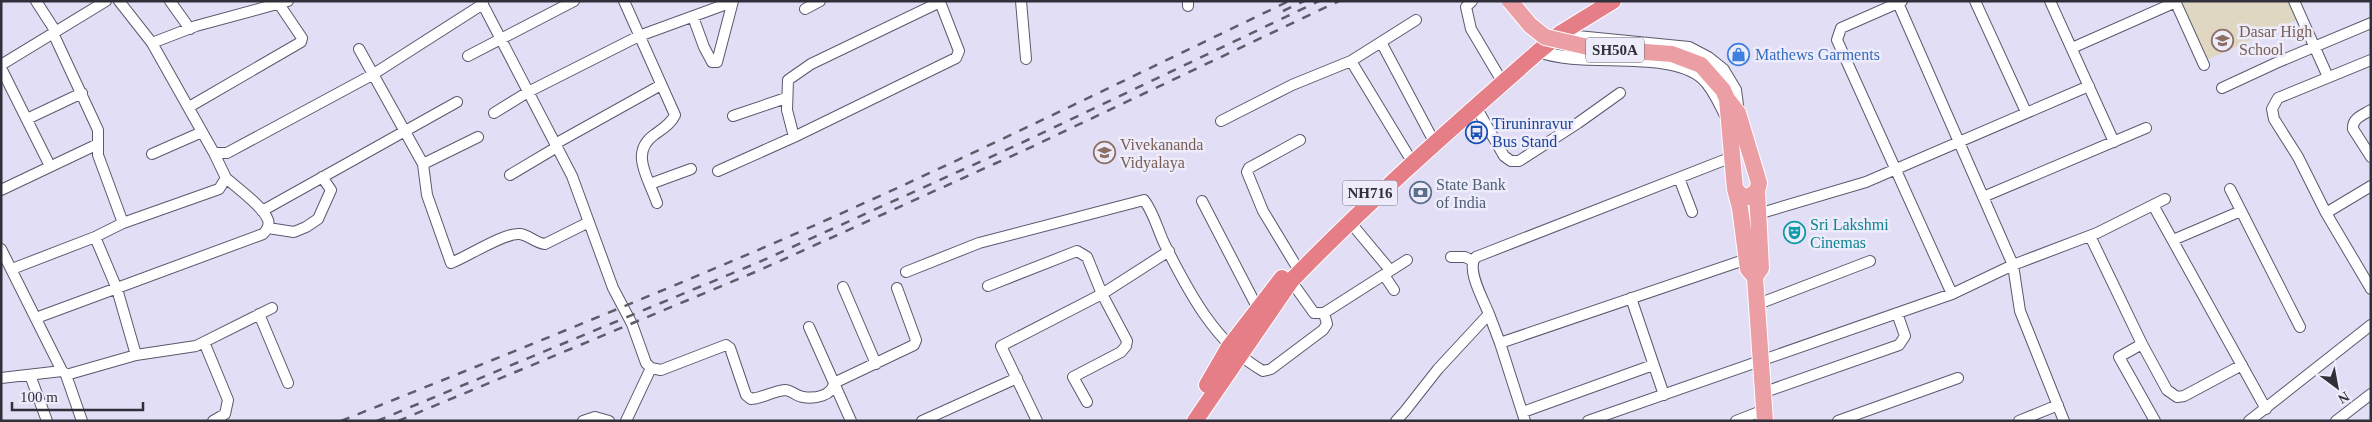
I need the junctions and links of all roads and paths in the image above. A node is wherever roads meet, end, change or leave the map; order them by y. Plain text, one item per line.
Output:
1 (36, 1) edge
2 (106, 1) edge
3 (119, 1) edge
4 (170, 1) edge
5 (574, 1) edge
6 (624, 1) edge
7 (820, 1) edge
8 (941, 1) edge
9 (1021, 1) edge
10 (1472, 1) edge
11 (1510, 1) edge
12 (1594, 1) edge
13 (1613, 1) edge
14 (1975, 1) edge
15 (2050, 1) edge
16 (2294, 1) edge
17 (284, 2) edge
18 (733, 2) edge
19 (1900, 2) edge
20 (2175, 2) edge
21 (482, 3) edge
22 (711, 5) edge
23 (805, 9) dead end
24 (692, 17) junction
25 (1416, 20) dead end
26 (2371, 23) edge
27 (190, 29) junction
28 (54, 32) junction
29 (1559, 34) junction
30 (639, 36) junction
31 (500, 38) junction
32 (1381, 42) junction
33 (152, 43) junction
34 (2315, 47) junction
35 (2072, 48) junction
36 (359, 49) dead end
37 (1539, 51) junction
38 (468, 56) dead end
39 (1026, 59) dead end
40 (1351, 60) junction
41 (2371, 60) edge
42 (2204, 65) dead end
43 (1, 66) edge
44 (372, 75) junction
45 (2328, 77) junction
46 (1501, 80) junction
47 (661, 84) junction
48 (2089, 86) junction
49 (2222, 88) dead end
50 (528, 92) junction
51 (1620, 92) dead end
52 (82, 93) junction
53 (786, 98) junction
54 (457, 102) dead end
55 (189, 107) junction
56 (1476, 107) junction
57 (2371, 110) edge
58 (2026, 112) junction
59 (494, 113) dead end
60 (1732, 115) junction
61 (733, 116) dead end
62 (27, 119) junction
63 (1221, 121) dead end
64 (2146, 128) dead end
65 (405, 131) junction
66 (202, 132) junction
67 (1431, 136) junction
68 (478, 137) dead end
69 (794, 137) junction
70 (1300, 140) dead end
71 (2114, 142) junction
72 (1959, 143) junction
73 (98, 144) junction
74 (556, 146) junction
75 (214, 153) junction
76 (152, 154) dead end
77 (1408, 155) junction
78 (1732, 157) junction
79 (2371, 157) edge
80 (423, 164) junction
81 (50, 166) junction
82 (691, 169) dead end
83 (1896, 170) junction
84 (718, 171) dead end
85 (510, 175) dead end
86 (322, 177) junction
87 (226, 178) junction
88 (1679, 178) junction
89 (650, 184) junction
90 (2371, 186) edge
91 (1735, 189) junction
92 (2230, 189) dead end
93 (1, 190) edge
94 (1757, 191) junction
95 (1983, 197) junction
96 (2165, 199) dead end
97 (1202, 201) dead end
98 (657, 203) dead end
99 (2153, 205) junction
100 (262, 211) junction
101 (2241, 211) junction
102 (1692, 212) dead end
103 (2326, 213) junction
104 (1758, 214) junction
105 (589, 222) junction
106 (1350, 222) junction
107 (123, 223) junction
108 (268, 228) junction
109 (2090, 236) junction
110 (95, 237) junction
111 (2173, 240) junction
112 (1, 249) edge
113 (1169, 252) junction
114 (1451, 256) dead end
115 (1747, 259) junction
116 (1407, 260) dead end
117 (1473, 261) junction
118 (1870, 262) dead end
119 (2013, 266) junction
120 (12, 270) junction
121 (906, 272) dead end
122 (1387, 272) junction
123 (1290, 273) junction
124 (1755, 277) junction
125 (988, 286) dead end
126 (843, 287) dead end
127 (897, 288) dead end
128 (117, 289) junction
129 (2371, 289) edge
130 (1394, 290) dead end
131 (1102, 294) junction
132 (1952, 294) junction
133 (1631, 298) junction
134 (1758, 304) junction
135 (1257, 307) junction
136 (272, 308) dead end
137 (1324, 313) junction
138 (259, 314) junction
139 (1489, 314) junction
140 (1897, 314) junction
141 (36, 318) junction
142 (2371, 325) edge
143 (809, 327) dead end
144 (2300, 327) dead end
145 (204, 342) junction
146 (1500, 343) junction
147 (2142, 344) junction
148 (1235, 351) junction
149 (136, 355) junction
150 (1762, 361) junction
151 (876, 364) junction
152 (1653, 365) junction
153 (2242, 365) junction
154 (651, 368) junction
155 (64, 373) junction
156 (30, 376) junction
157 (1, 378) edge
158 (1017, 378) junction
159 (1958, 378) dead end
160 (834, 383) junction
161 (288, 384) dead end
162 (2371, 394) edge
163 (1664, 395) junction
164 (1087, 402) dead end
165 (2058, 406) junction
166 (1764, 408) edge
167 (2266, 409) junction
168 (1524, 416) edge
169 (47, 421) edge
170 (82, 421) edge
171 (213, 421) edge
172 (583, 421) edge
173 (609, 421) edge
174 (626, 421) edge
175 (851, 421) edge
176 (922, 421) edge
177 (1037, 421) edge
178 (1185, 421) edge
179 (1195, 421) edge
180 (1396, 421) edge
181 (1588, 421) edge
182 (1736, 421) edge
183 (1838, 421) edge
184 (2020, 421) edge
185 (2064, 421) edge
186 (2155, 421) edge
187 (2249, 421) edge
188 (2336, 421) edge

1 - 28 street
2 - 28 street
3 - 33 street
4 - 27 street
5 - 31 street
6 - 30 street
7 - 23 street
8 - 53 street
8 - 69 street
9 - 39 street
10 - 46 street
11 - 60 main road, SH50A, bridge
12 - 46 highway, NH716
13 - 29 highway, NH716
14 - 58 street
15 - 35 street
16 - 34 street
17 - 27 street
17 - 55 street
18 - 22 street
18 - 24 street
19 - 72 street
19 - 83 street
20 - 35 street
20 - 42 street
21 - 31 street
21 - 44 street
22 - 24 street
24 - 30 street
25 - 32 street
26 - 34 street
27 - 33 street
28 - 43 street
28 - 52 street
29 - 37 highway, NH716
29 - 60 street
30 - 47 street
30 - 50 street
31 - 38 street
31 - 50 street
32 - 40 street
32 - 67 street
33 - 55 street
34 - 45 street
34 - 49 street
35 - 48 street
36 - 44 street
37 - 46 highway, NH716
37 - 60 street
40 - 63 street
40 - 77 street
41 - 45 street
43 - 62 street
44 - 65 street
44 - 75 street
45 - 103 street
46 - 56 highway, NH716
46 - 67 highway, NH716
47 - 74 street
47 - 89 street
48 - 58 street
48 - 71 street
50 - 59 street
50 - 74 street
51 - 56 street
52 - 62 street
52 - 73 street
53 - 61 street
53 - 69 street
54 - 65 street
55 - 66 street
56 - 106 highway, NH716
57 - 79 street
58 - 72 street
60 - 78 main road
60 - 94 main road
62 - 81 street
64 - 71 street
65 - 80 street
65 - 86 street
66 - 75 street
66 - 76 street
67 - 77 highway, NH716
68 - 80 street
69 - 84 street
70 - 123 street
71 - 95 street
72 - 83 street
72 - 95 street
73 - 81 street
73 - 107 street
74 - 85 street
74 - 105 street
75 - 87 street
77 - 123 highway, NH716
78 - 88 street
78 - 91 main road
80 - 105 street
81 - 93 street
82 - 89 street
83 - 104 street
83 - 132 street
86 - 100 street
86 - 108 street
87 - 100 street
87 - 107 street
88 - 102 street
88 - 117 street
89 - 98 street
90 - 103 street
91 - 94 main road
91 - 115 main road
92 - 101 street
94 - 104 main road
95 - 119 street
96 - 99 street
97 - 135 street
99 - 109 street
99 - 111 street
100 - 108 street
101 - 111 street
101 - 144 street
103 - 129 street
104 - 124 main road
105 - 154 street
106 - 122 street
106 - 123 highway, NH716
107 - 110 street
108 - 128 street
109 - 119 street
109 - 147 street
110 - 120 street
110 - 128 street
111 - 153 street
112 - 120 street
113 - 121 street
113 - 131 street
113 - 148 street
114 - 117 street
115 - 124 main road
115 - 133 street
116 - 122 street
117 - 139 street
118 - 134 street
119 - 132 street
119 - 165 street
120 - 141 street
122 - 130 street
122 - 137 street
123 - 135 highway, NH716
123 - 137 street
123 - 148 highway, NH716
124 - 134 main road
125 - 131 street
126 - 151 street
127 - 151 street
128 - 141 street
128 - 149 street
131 - 158 street
131 - 164 street
132 - 140 street
133 - 146 street
133 - 152 street
134 - 150 main road
135 - 148 highway, NH716
136 - 138 street
137 - 148 street
138 - 145 street
138 - 161 street
139 - 146 street
139 - 180 street
140 - 150 street
140 - 166 street
141 - 155 street
142 - 167 street
143 - 160 street
145 - 149 street
145 - 171 street
146 - 168 street
147 - 153 street
147 - 186 street
148 - 178 highway, NH716
148 - 179 highway, NH716
149 - 155 street
150 - 163 street
150 - 166 main road
151 - 160 street
152 - 163 street
152 - 168 street
153 - 167 street
154 - 160 street
154 - 174 street
155 - 156 street
155 - 170 street
156 - 157 street
156 - 169 street
158 - 176 street
158 - 177 street
159 - 183 street
160 - 175 street
162 - 188 street
163 - 181 street
165 - 184 street
165 - 185 street
166 - 182 street
167 - 187 street
172 - 173 street

